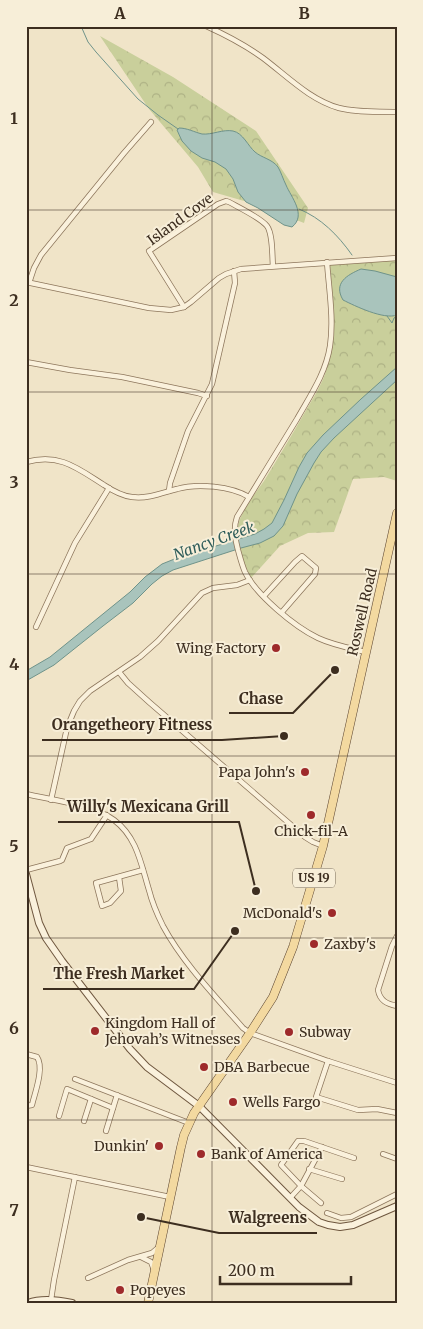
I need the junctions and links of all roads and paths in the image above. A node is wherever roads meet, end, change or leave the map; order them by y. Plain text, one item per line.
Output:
1 (206, 26) edge
2 (397, 112) edge
3 (151, 122) dead end
4 (397, 258) edge
5 (327, 262) junction
6 (273, 266) junction
7 (234, 271) junction
8 (28, 282) edge
9 (184, 306) junction
10 (26, 362) edge
11 (207, 396) junction
12 (26, 462) edge
13 (109, 488) junction
14 (169, 491) junction
15 (249, 497) junction
16 (397, 513) edge
17 (394, 536) edge
18 (250, 580) junction
19 (264, 596) junction
20 (282, 612) junction
21 (36, 627) dead end
22 (366, 652) junction
23 (119, 672) junction
24 (26, 794) edge
25 (51, 800) junction
26 (107, 815) junction
27 (323, 846) junction
28 (26, 870) edge
29 (144, 870) junction
30 (26, 874) edge
31 (119, 877) junction
32 (397, 936) edge
33 (397, 1006) edge
34 (250, 1033) junction
35 (26, 1054) edge
36 (328, 1061) junction
37 (75, 1079) dead end
38 (397, 1083) edge
39 (117, 1095) junction
40 (91, 1099) junction
41 (26, 1106) edge
42 (199, 1106) junction
43 (113, 1108) junction
44 (397, 1114) edge
45 (59, 1116) dead end
46 (84, 1121) dead end
47 (189, 1123) junction
48 (106, 1131) dead end
49 (322, 1147) junction
50 (383, 1154) dead end
51 (354, 1158) dead end
52 (397, 1159) edge
53 (26, 1166) edge
54 (309, 1169) junction
55 (75, 1177) junction
56 (342, 1179) dead end
57 (301, 1186) junction
58 (395, 1195) edge
59 (170, 1197) junction
60 (290, 1198) junction
61 (321, 1203) dead end
62 (396, 1207) edge
63 (327, 1213) dead end
64 (160, 1246) junction
65 (140, 1256) junction
66 (154, 1273) junction
67 (88, 1278) dead end
68 (51, 1300) junction
69 (28, 1303) edge
70 (72, 1303) edge
71 (150, 1303) edge

1 - 2 street
3 - 8 street
4 - 5 street
5 - 6 street
5 - 15 street
6 - 7 street
6 - 9 street, Island Cove
7 - 9 street
7 - 11 street
8 - 9 street
10 - 11 street
11 - 14 street
12 - 13 street
13 - 14 street
13 - 21 street
14 - 15 street
15 - 18 street
16 - 17 main road, Roswell Road / US 19
17 - 22 main road, Roswell Road / US 19
18 - 19 street
18 - 23 street
19 - 20 street
19 - 20 street
20 - 22 street
22 - 27 main road, Roswell Road / US 19
23 - 25 street
23 - 27 street
24 - 25 street
25 - 26 street
26 - 28 street
26 - 29 street
27 - 34 main road, US 19
29 - 31 street
29 - 34 street
30 - 42 street
31 - 31 street
32 - 33 street
34 - 36 street
34 - 42 main road, US 19
35 - 41 street
36 - 38 street
36 - 44 street
37 - 39 street
39 - 43 street
39 - 47 street
40 - 43 street
40 - 45 street
40 - 46 street
42 - 47 main road, US 19
42 - 60 street
43 - 48 street
47 - 59 main road, US 19
49 - 51 street
49 - 54 street
49 - 57 street
50 - 52 street
53 - 55 street
54 - 56 street
54 - 57 street
55 - 59 street
55 - 68 street
57 - 60 street
57 - 61 street
58 - 62 street
58 - 63 street
59 - 64 main road, US 19
60 - 62 street
64 - 65 street
64 - 66 main road, US 19
65 - 66 street
65 - 67 street
66 - 71 main road, US 19
68 - 69 street
68 - 70 street

